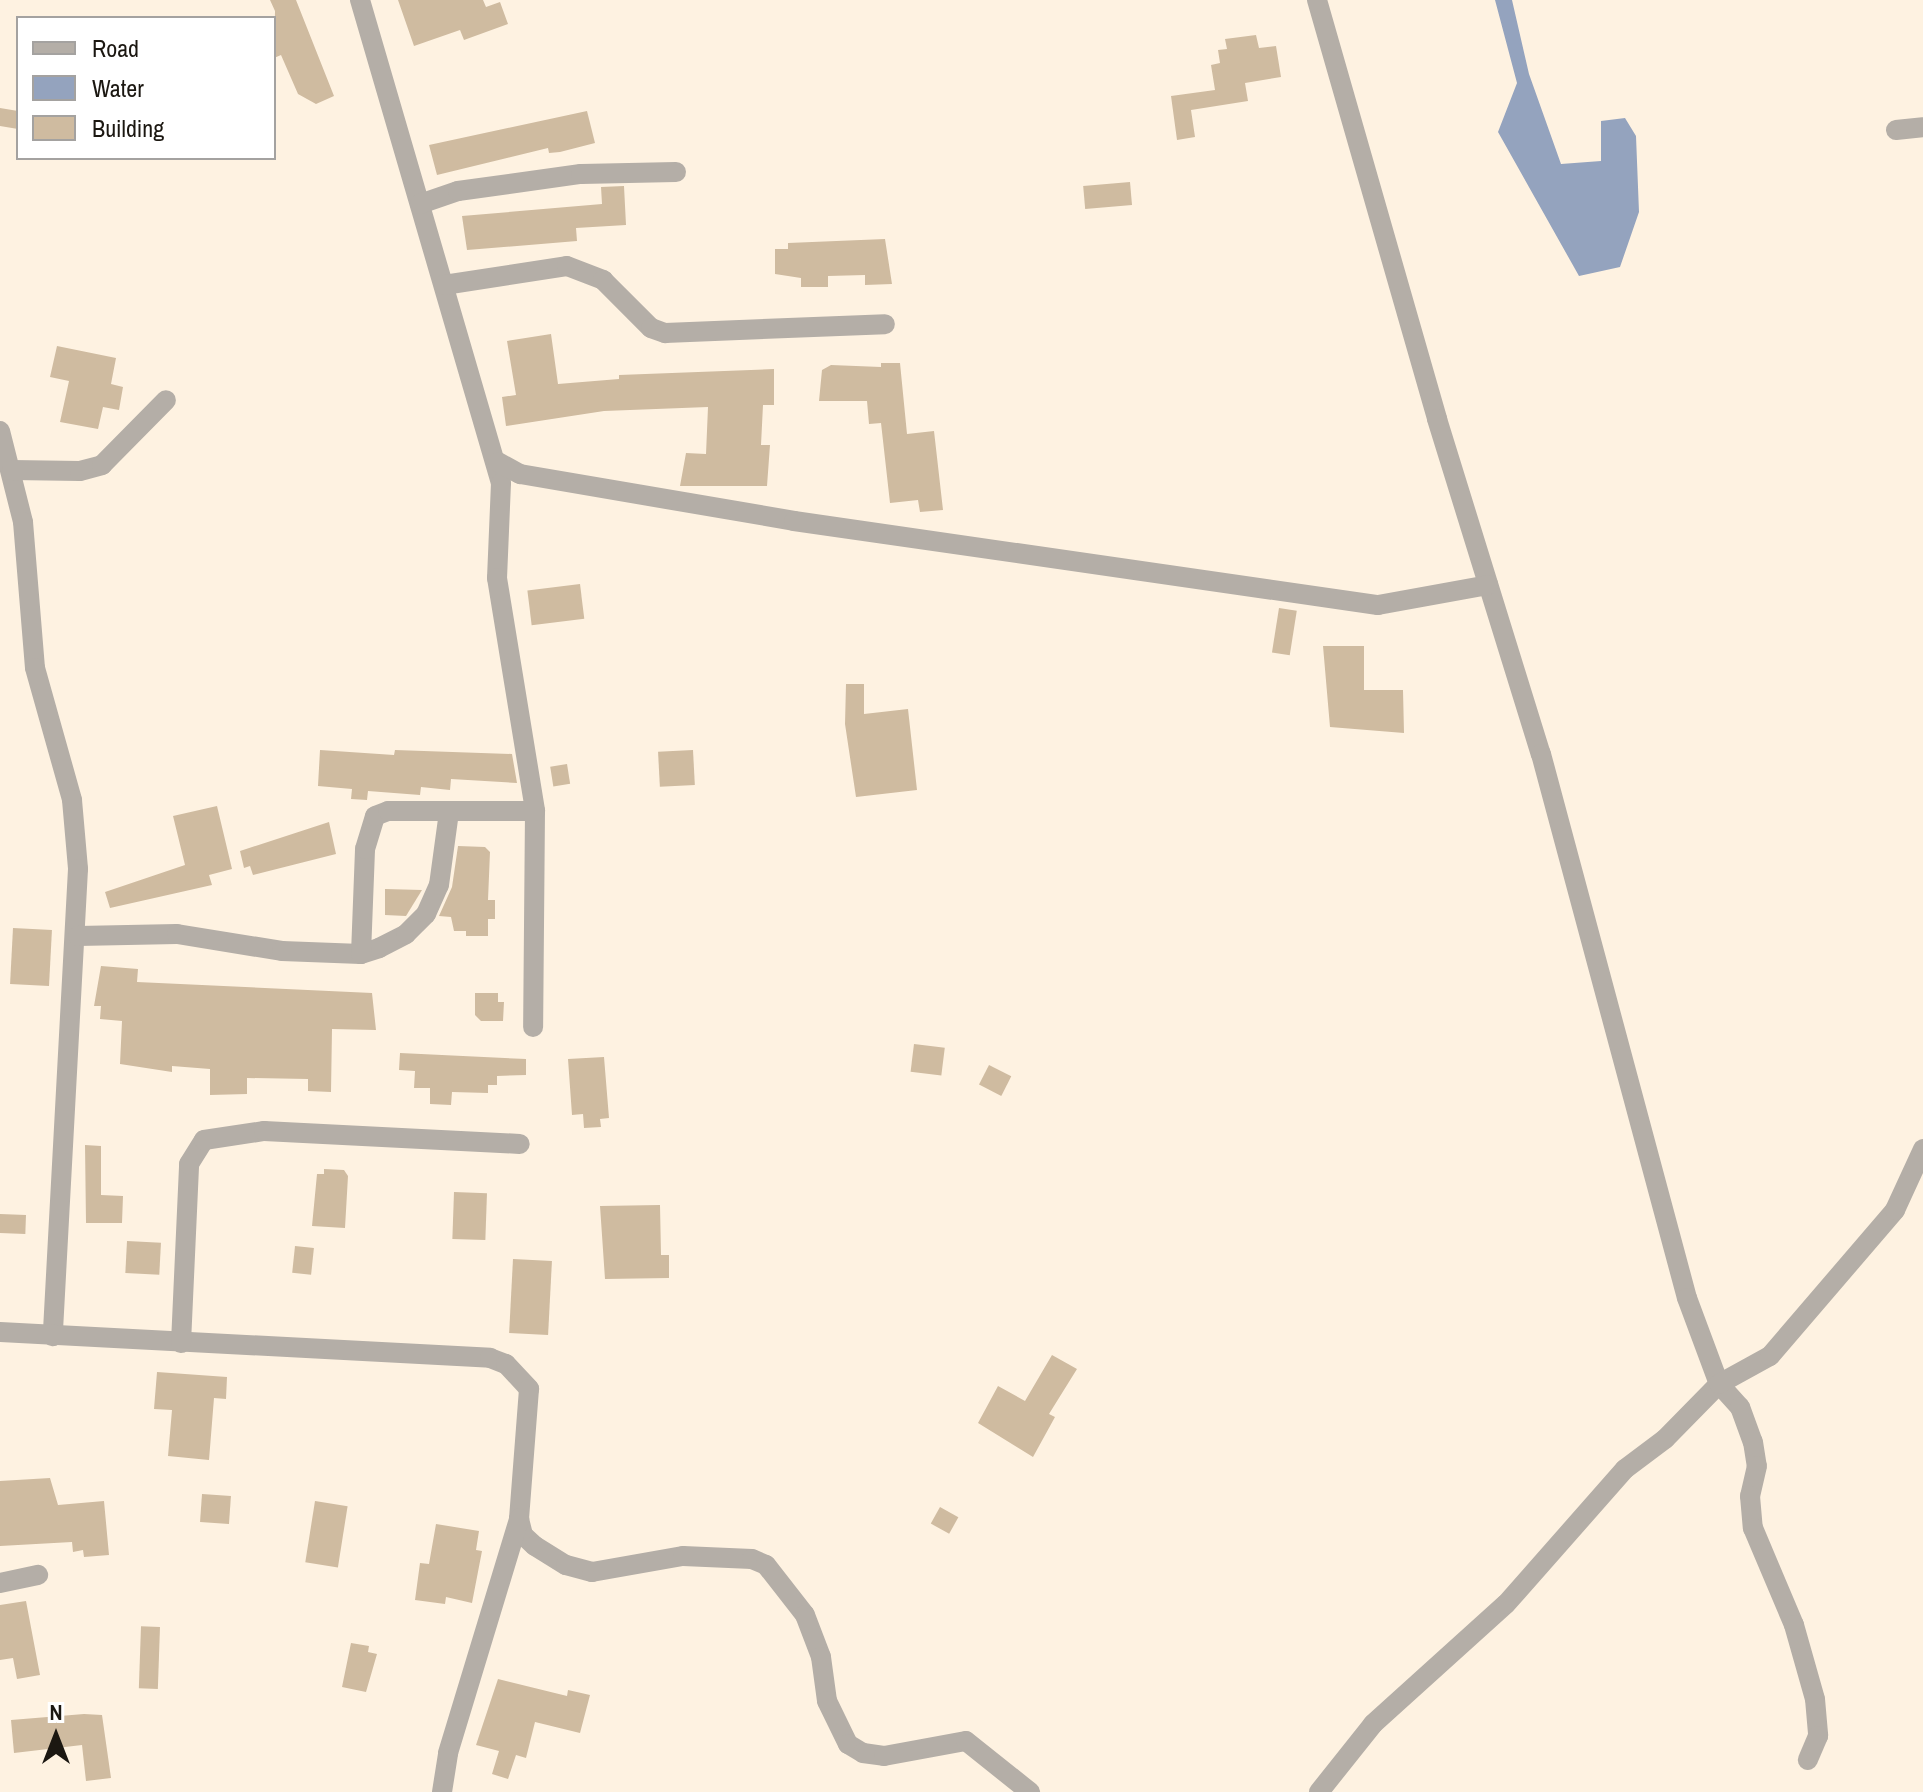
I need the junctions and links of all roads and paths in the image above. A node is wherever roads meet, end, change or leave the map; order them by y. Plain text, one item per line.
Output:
1 (360, 0) edge
2 (1317, 0) edge
3 (1923, 127) edge
4 (1896, 130) dead end
5 (676, 172) dead end
6 (420, 204) junction
7 (444, 285) junction
8 (885, 324) dead end
9 (166, 400) dead end
10 (0, 431) edge
11 (498, 462) junction
12 (12, 470) junction
13 (1488, 585) junction
14 (535, 811) junction
15 (449, 812) junction
16 (78, 936) junction
17 (361, 954) junction
18 (533, 1027) dead end
19 (520, 1144) dead end
20 (1923, 1149) edge
21 (0, 1332) edge
22 (53, 1336) junction
23 (181, 1343) junction
24 (1719, 1384) junction
25 (519, 1519) junction
26 (38, 1575) dead end
27 (0, 1583) edge
28 (1808, 1760) dead end
29 (442, 1792) edge
30 (1030, 1792) edge
31 (1319, 1792) edge

1 - 6 street
2 - 13 street
3 - 4 street
5 - 6 street
6 - 7 street
7 - 8 street
7 - 11 street
9 - 12 street
10 - 12 street
11 - 13 street
11 - 14 street
12 - 16 street
13 - 24 street
14 - 15 street
14 - 18 street
15 - 17 street
15 - 17 street
16 - 17 street
16 - 22 street
19 - 23 street
20 - 24 street
21 - 22 street
22 - 23 street
23 - 25 street
24 - 28 street
24 - 31 street
25 - 29 street
25 - 30 street
26 - 27 street

